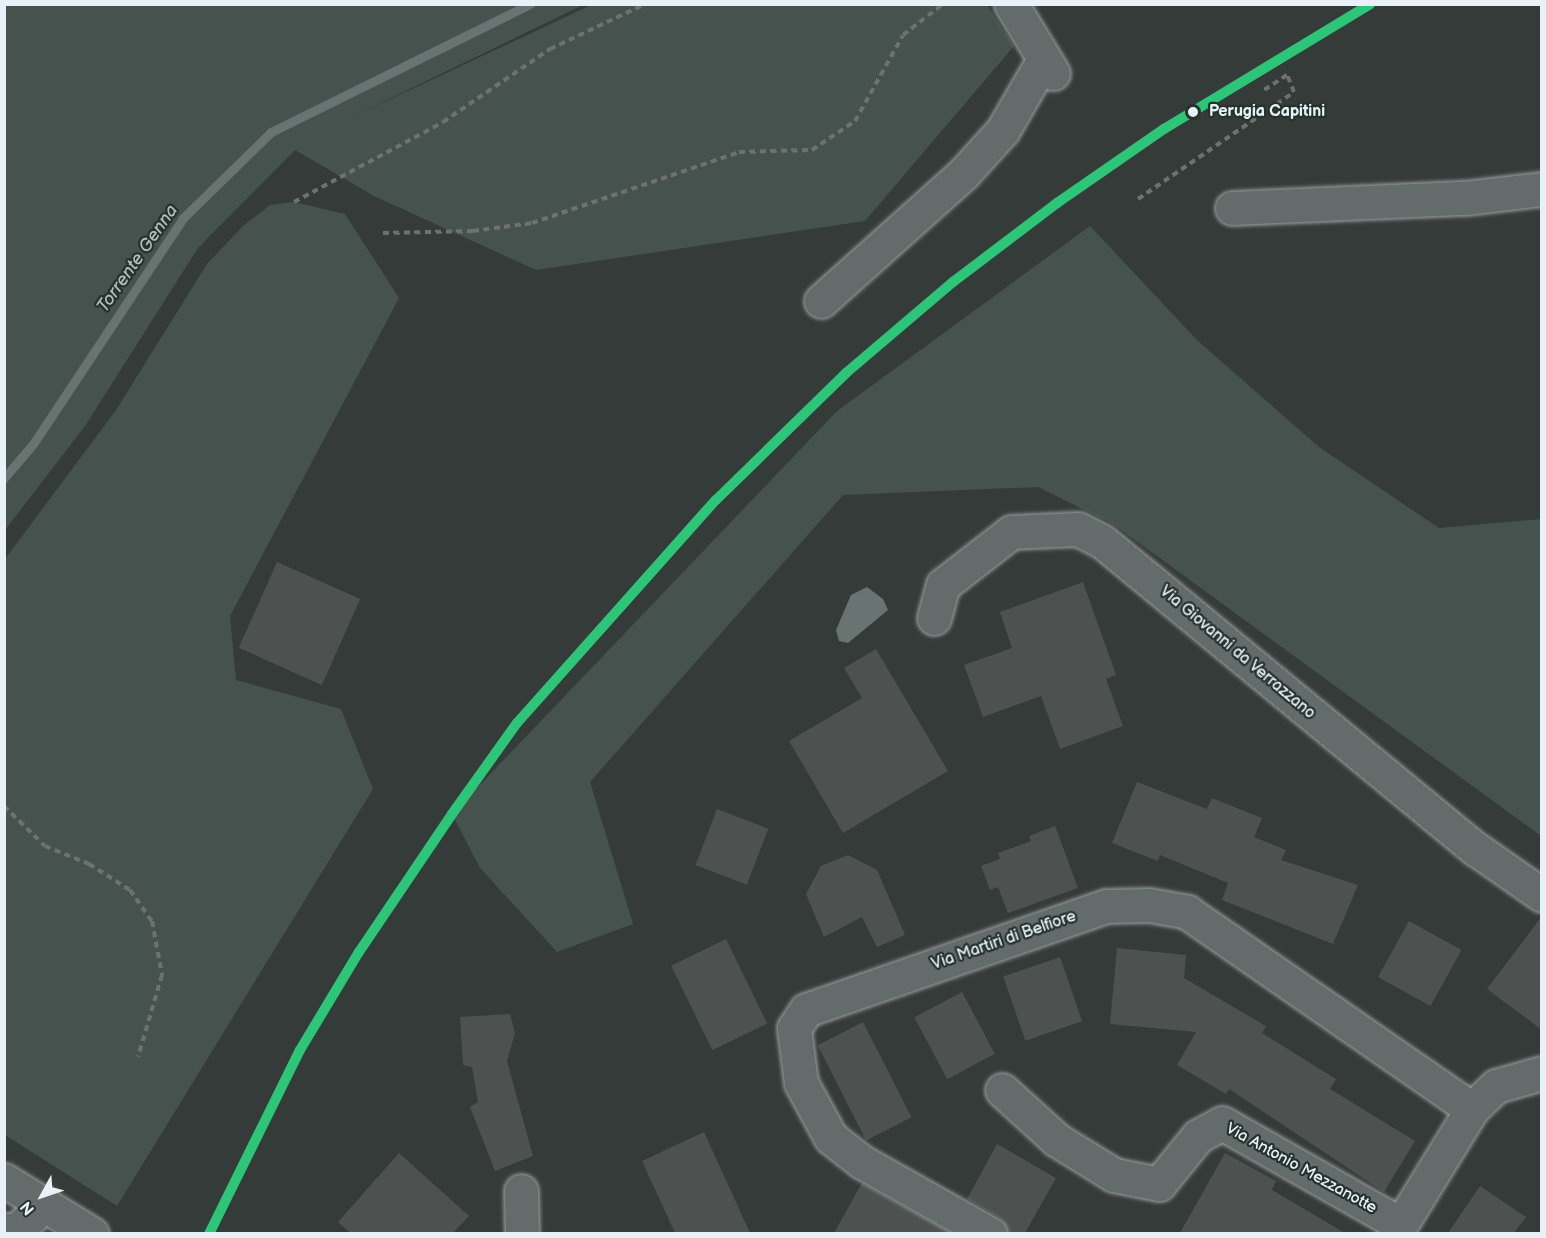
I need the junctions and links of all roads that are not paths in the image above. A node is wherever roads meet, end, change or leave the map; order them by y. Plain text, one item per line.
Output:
1 (1011, 4) edge
2 (1542, 189) edge
3 (1232, 208) dead end
4 (821, 301) dead end
5 (934, 618) dead end
6 (1542, 895) edge
7 (1542, 1073) edge
8 (1002, 1090) dead end
9 (1472, 1108) junction
10 (4, 1180) edge
11 (521, 1191) dead end
12 (45, 1204) junction
13 (1397, 1229) edge
14 (4, 1230) edge
15 (92, 1233) edge
16 (522, 1233) edge
17 (990, 1233) edge

1 - 4 street
2 - 3 street
5 - 6 street, Via Giovanni da Verrazzano
7 - 9 street
8 - 13 street, Via Antonio Mezzanotte
9 - 13 street
9 - 17 street, Via Martiri di Belfiore
10 - 12 street
11 - 16 street
12 - 14 street
12 - 15 street

